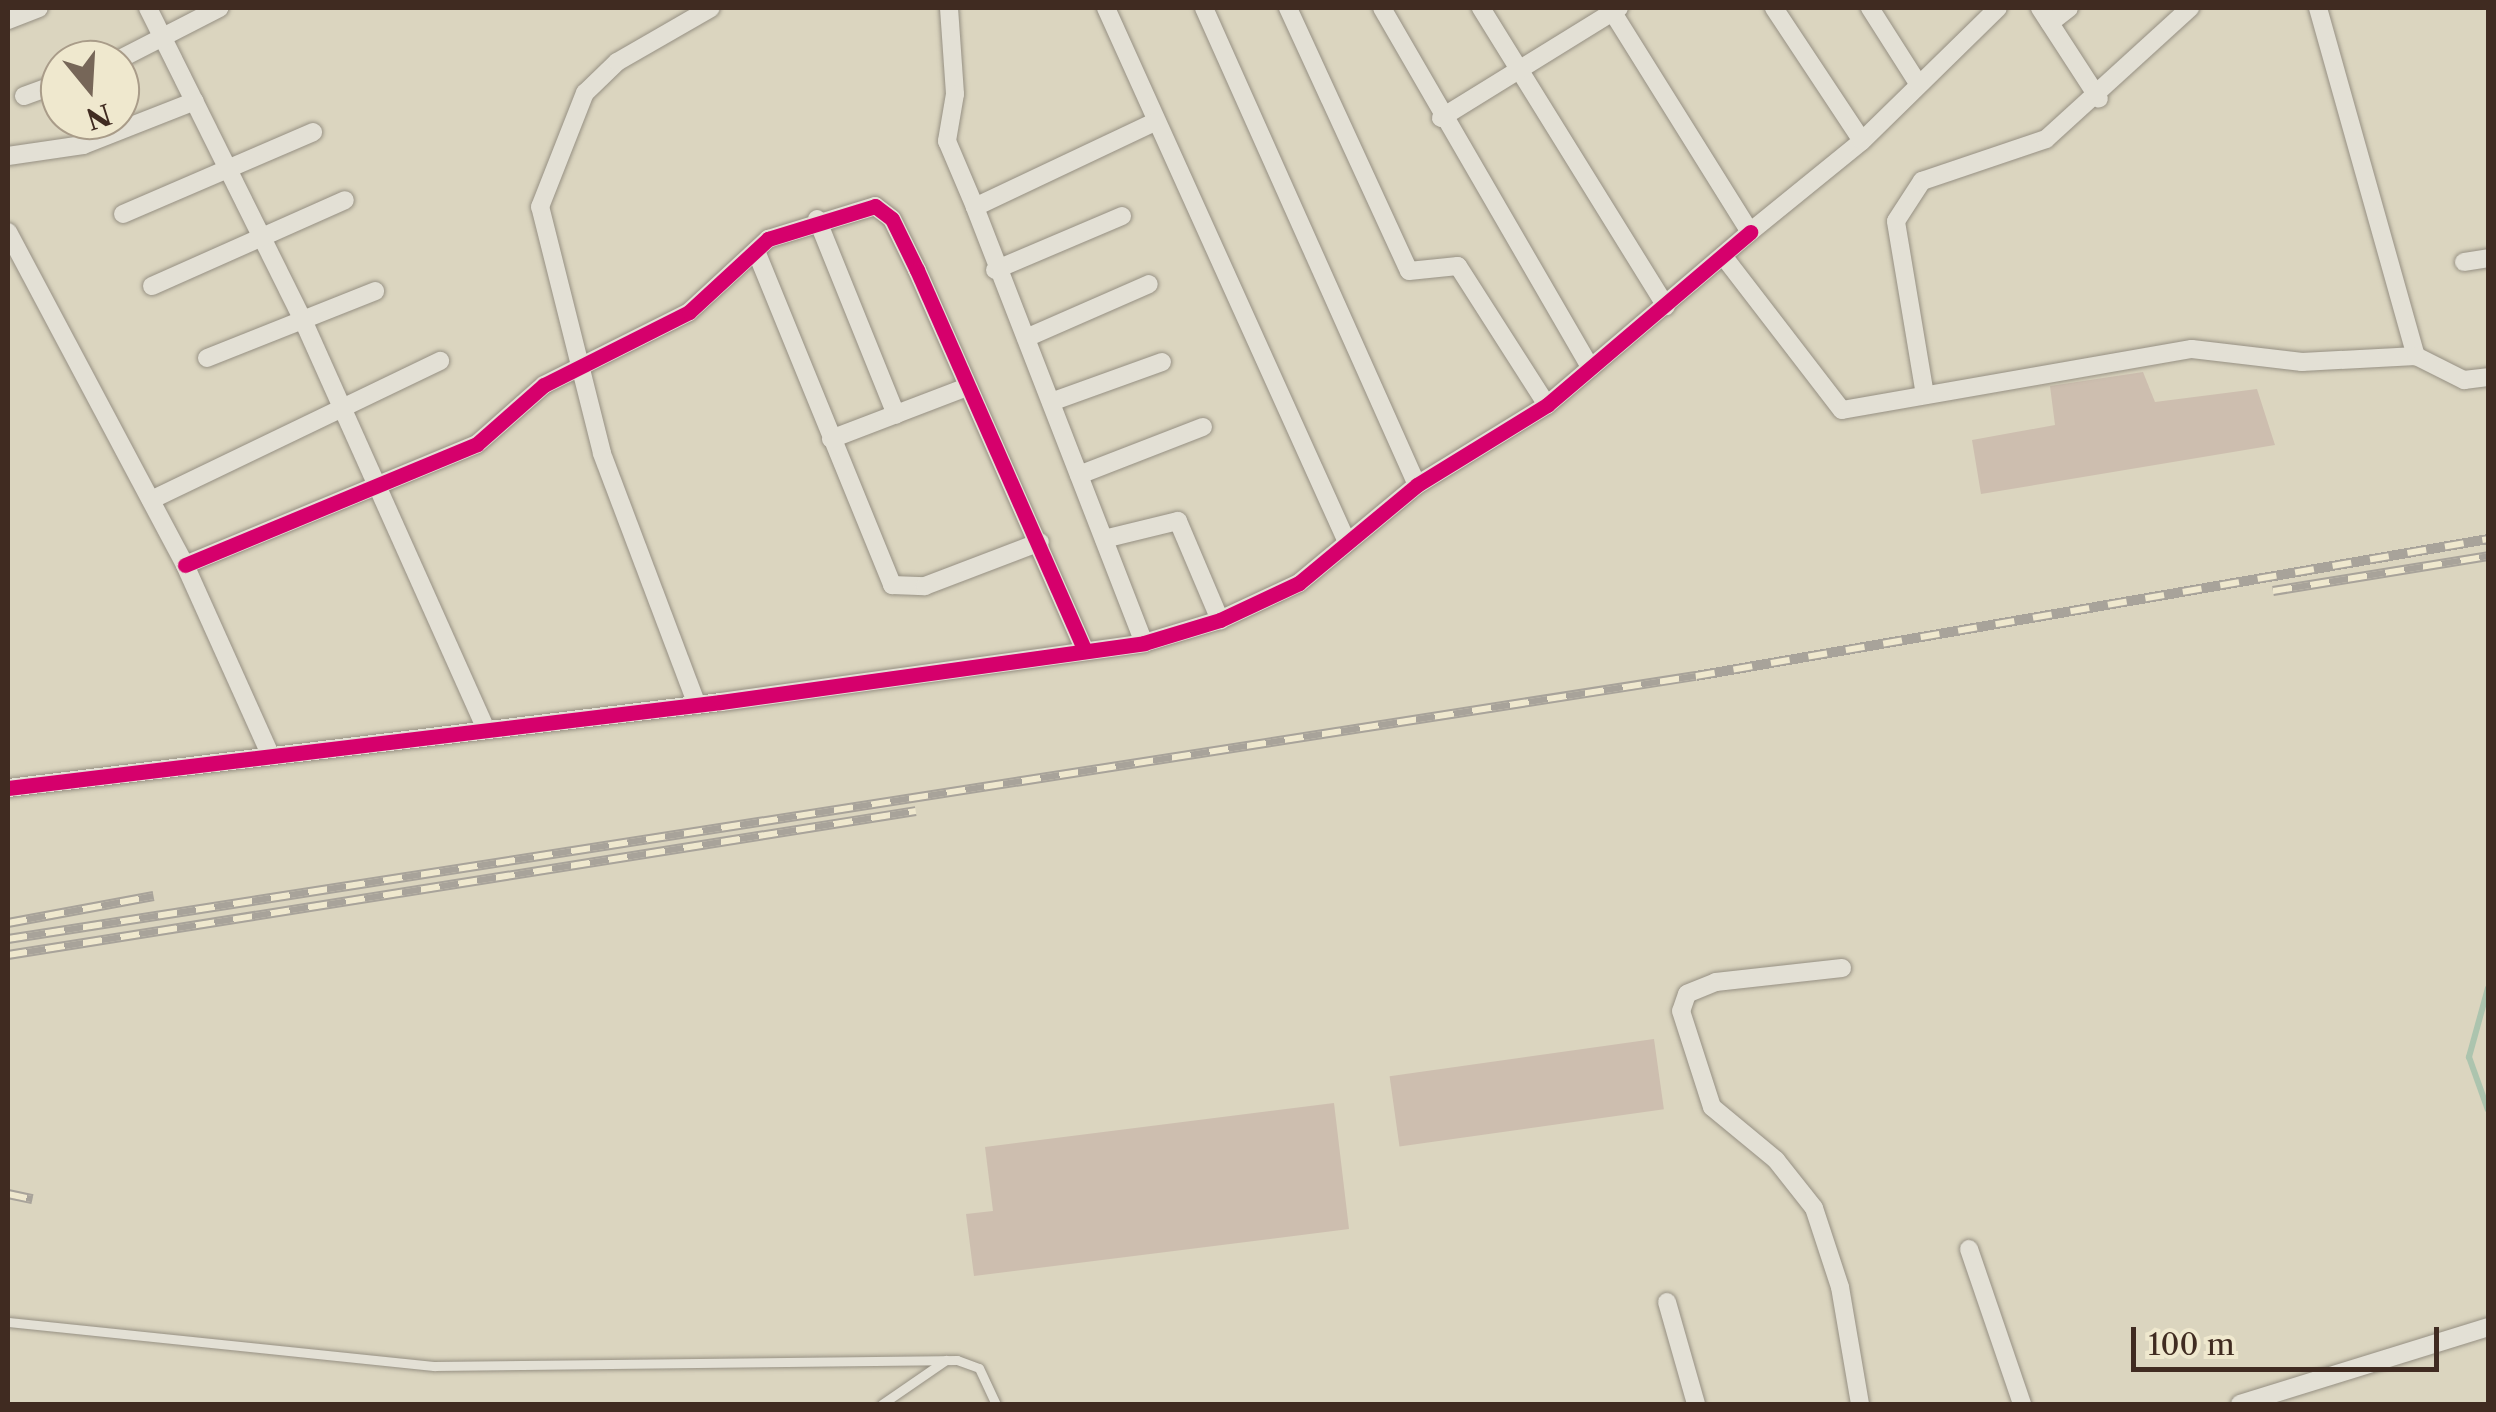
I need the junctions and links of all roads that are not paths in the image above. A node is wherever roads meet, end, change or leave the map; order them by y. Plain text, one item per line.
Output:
1 (39, 8) edge
2 (148, 8) edge
3 (218, 8) edge
4 (710, 8) edge
5 (949, 8) edge
6 (1106, 8) edge
7 (1204, 8) edge
8 (1288, 8) edge
9 (1382, 8) edge
10 (1481, 8) edge
11 (1774, 8) edge
12 (1870, 8) edge
13 (1998, 8) edge
14 (2069, 8) edge
15 (2190, 8) edge
16 (2318, 8) edge
17 (1614, 9) edge
18 (2045, 15) edge
19 (8, 20) edge
20 (164, 39) junction
21 (140, 50) edge
22 (1519, 70) junction
23 (1919, 85) junction
24 (40, 90) edge
25 (24, 96) dead end
26 (2099, 99) junction
27 (195, 102) junction
28 (1441, 118) junction
29 (1155, 122) junction
30 (313, 132) dead end
31 (1862, 141) junction
32 (8, 156) edge
33 (228, 170) junction
34 (345, 200) dead end
35 (975, 207) junction
36 (123, 214) dead end
37 (1122, 216) dead end
38 (816, 219) junction
39 (8, 232) edge
40 (1750, 232) junction
41 (262, 237) junction
42 (756, 251) junction
43 (1724, 257) junction
44 (2488, 258) edge
45 (2464, 262) dead end
46 (994, 270) junction
47 (1149, 284) dead end
48 (152, 286) dead end
49 (375, 290) dead end
50 (1666, 306) junction
51 (302, 318) junction
52 (1026, 338) junction
53 (2416, 356) junction
54 (207, 358) dead end
55 (440, 361) dead end
56 (1162, 362) dead end
57 (580, 364) junction
58 (1591, 368) junction
59 (2488, 377) edge
60 (967, 387) junction
61 (1926, 395) junction
62 (1051, 402) junction
63 (342, 405) junction
64 (1547, 406) junction
65 (896, 414) junction
66 (1202, 426) dead end
67 (832, 439) junction
68 (1079, 475) junction
69 (1417, 485) junction
70 (376, 488) junction
71 (151, 500) junction
72 (1104, 539) junction
73 (1040, 542) junction
74 (1348, 542) junction
75 (185, 565) junction
76 (1220, 620) junction
77 (1144, 643) junction
78 (1085, 651) junction
79 (698, 704) junction
80 (486, 730) junction
81 (271, 756) junction
82 (8, 788) edge
83 (1842, 968) dead end
84 (1969, 1249) dead end
85 (1667, 1302) dead end
86 (8, 1322) edge
87 (2488, 1327) edge
88 (946, 1360) junction
89 (995, 1399) edge
90 (882, 1404) edge
91 (1696, 1404) edge
92 (1860, 1404) edge
93 (2022, 1404) edge
94 (2240, 1404) edge

1 - 19 street
2 - 20 street
3 - 20 street
4 - 57 street
5 - 35 street
6 - 29 street
7 - 69 street
8 - 64 street
9 - 28 street
10 - 22 street
11 - 31 street
12 - 23 street
13 - 23 street
14 - 18 street
15 - 26 street
16 - 53 street
17 - 22 street
17 - 40 street
18 - 26 street
20 - 21 street
20 - 27 street
22 - 28 street
22 - 50 street
23 - 31 street
24 - 25 street
26 - 61 street
27 - 32 street
27 - 33 street
28 - 58 street
29 - 35 street
29 - 74 street
30 - 33 street
31 - 40 street
33 - 36 street
33 - 41 street
34 - 41 street
35 - 46 street
37 - 46 street
38 - 42 street
38 - 60 street
38 - 65 street
39 - 71 street
40 - 43 street
41 - 48 street
41 - 51 street
42 - 57 street
42 - 67 street
43 - 50 street
43 - 61 street
44 - 45 street
46 - 52 street
47 - 52 street
49 - 51 street
50 - 58 street
51 - 54 street
51 - 63 street
52 - 62 street
53 - 59 street
53 - 61 street
55 - 63 street
56 - 62 street
57 - 70 street
57 - 79 street
58 - 64 street
60 - 65 street
60 - 73 street
62 - 68 street
63 - 70 street
63 - 71 street
64 - 69 street
65 - 67 street
66 - 68 street
67 - 73 street
68 - 72 street
69 - 74 street
70 - 75 street
70 - 80 street
71 - 75 street
72 - 76 street
72 - 77 street
73 - 78 street
74 - 76 street
75 - 81 street
76 - 77 street
77 - 78 street
78 - 79 street
79 - 80 street
80 - 81 street
81 - 82 street
83 - 92 street
84 - 93 street
85 - 91 street
86 - 88 lane
87 - 94 street
88 - 89 lane
88 - 90 lane

